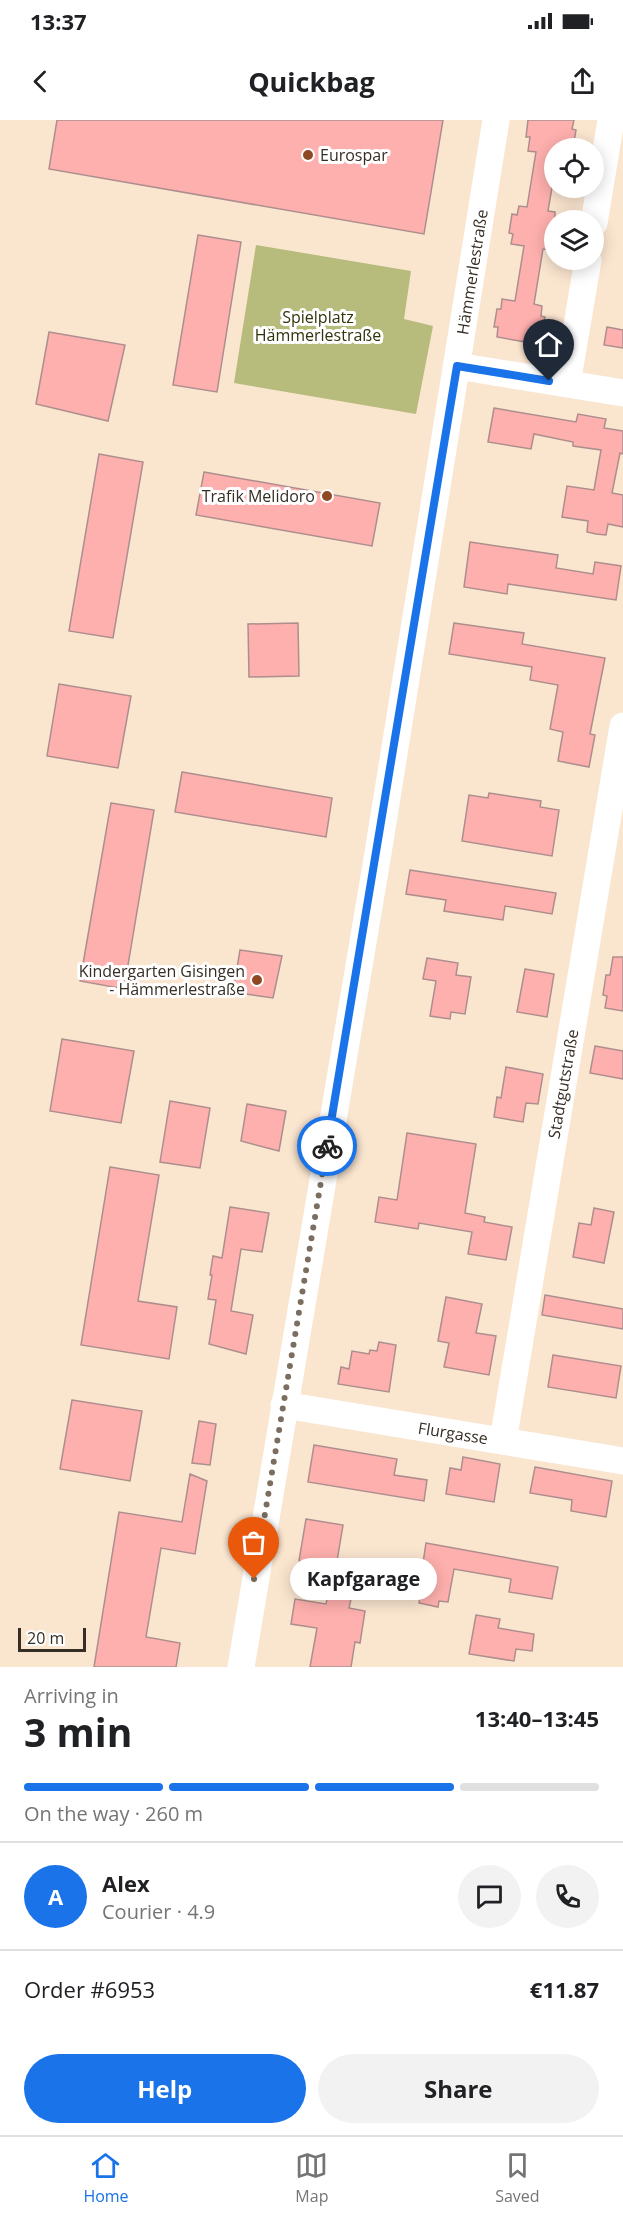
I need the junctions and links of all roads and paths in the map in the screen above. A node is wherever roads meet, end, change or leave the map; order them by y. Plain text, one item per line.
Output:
1 (496, 120) edge
2 (611, 120) edge
3 (596, 210) edge
4 (586, 270) edge
5 (457, 366) junction
6 (567, 384) junction
7 (623, 393) edge
8 (623, 726) edge
9 (284, 1405) junction
10 (503, 1441) junction
11 (623, 1461) edge
12 (240, 1667) edge

1 - 5 street, Hämmerlestraße
2 - 3 street
4 - 6 street
5 - 6 street
5 - 9 street, Hämmerlestraße
6 - 7 street
8 - 10 street, Stadtgutstraße
9 - 10 street, Flurgasse
9 - 12 street, Hämmerlestraße
10 - 11 street, Flurgasse

